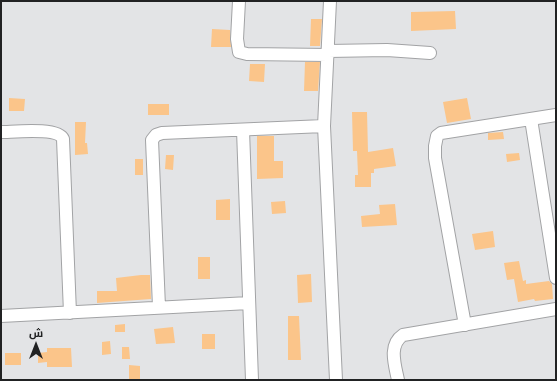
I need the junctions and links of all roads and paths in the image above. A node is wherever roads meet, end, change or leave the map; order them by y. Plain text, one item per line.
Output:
1 (239, 1) edge
2 (330, 1) edge
3 (328, 53) junction
4 (430, 53) dead end
5 (556, 115) edge
6 (531, 119) junction
7 (324, 126) junction
8 (243, 130) junction
9 (1, 132) edge
10 (556, 278) edge
11 (249, 303) junction
12 (159, 307) junction
13 (556, 309) edge
14 (70, 313) junction
15 (1, 316) edge
16 (465, 325) junction
17 (252, 380) edge
18 (336, 380) edge
19 (398, 380) edge

1 - 3 street
2 - 3 street
3 - 4 street
3 - 7 street
5 - 6 street
6 - 10 street
6 - 16 street
7 - 8 street
7 - 18 street
8 - 11 street
8 - 12 street
9 - 14 street
11 - 12 street
11 - 17 street
12 - 14 street
13 - 16 street
14 - 15 street
16 - 19 street

